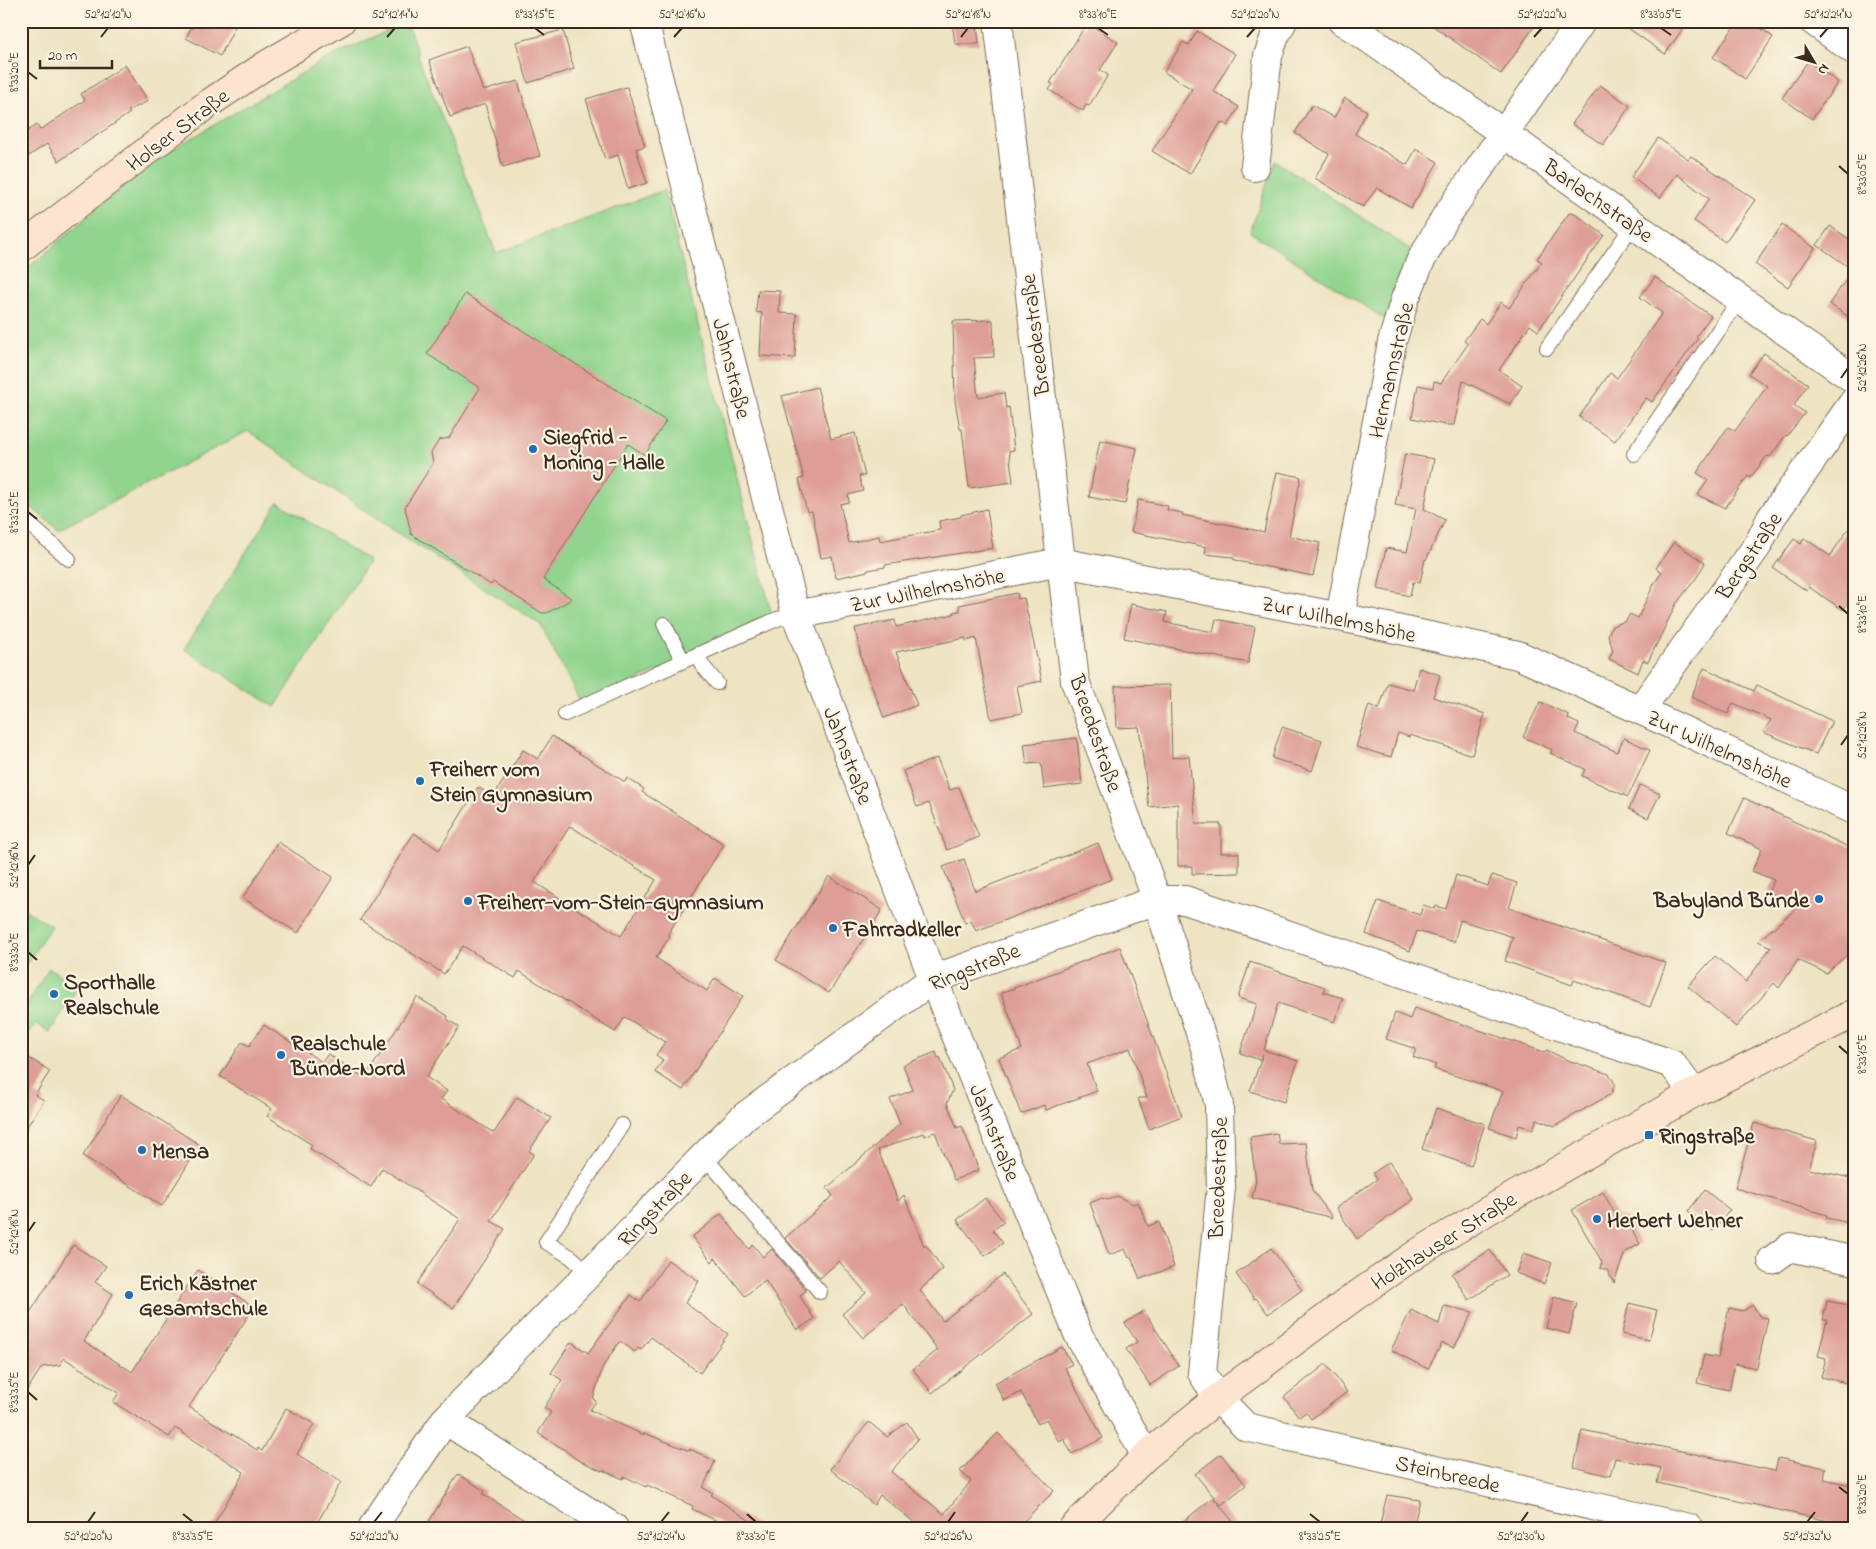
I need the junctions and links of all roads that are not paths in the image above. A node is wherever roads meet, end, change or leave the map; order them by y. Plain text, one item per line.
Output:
1 (341, 21) edge
2 (644, 21) edge
3 (998, 21) edge
4 (1282, 21) edge
5 (1342, 21) edge
6 (1582, 21) edge
7 (1813, 21) edge
8 (1855, 51) edge
9 (1504, 132) junction
10 (1255, 168) dead end
11 (1633, 225) junction
12 (21, 248) edge
13 (1740, 299) junction
14 (1547, 348) dead end
15 (1855, 380) edge
16 (1855, 400) edge
17 (1634, 454) dead end
18 (21, 517) edge
19 (69, 559) dead end
20 (1060, 562) junction
21 (796, 615) junction
22 (1340, 617) junction
23 (664, 624) dead end
24 (698, 654) junction
25 (683, 661) junction
26 (717, 683) dead end
27 (1640, 710) junction
28 (565, 714) dead end
29 (1855, 811) edge
30 (1156, 900) junction
31 (933, 978) junction
32 (1855, 1013) edge
33 (1694, 1094) junction
34 (622, 1125) dead end
35 (704, 1156) junction
36 (1772, 1260) dead end
37 (1855, 1261) edge
38 (590, 1274) junction
39 (820, 1292) dead end
40 (1218, 1398) junction
41 (445, 1420) junction
42 (1146, 1456) junction
43 (372, 1528) edge
44 (614, 1528) edge
45 (1073, 1528) edge
46 (1689, 1528) edge

1 - 12 street, Holser Straße
2 - 21 street, Jahnstraße
3 - 20 street, Breedestraße
4 - 10 street
5 - 9 street, Barlachstraße
6 - 9 street, Hermannstraße
7 - 8 street
9 - 11 street, Barlachstraße
9 - 22 street, Hermannstraße
11 - 13 street, Barlachstraße
11 - 14 lane
13 - 15 street, Barlachstraße
13 - 17 lane
16 - 27 street, Bergstraße
18 - 19 lane
20 - 21 street, Zur Wilhelmshöhe
20 - 22 street, Zur Wilhelmshöhe
20 - 30 street, Breedestraße
21 - 24 lane
21 - 31 street, Jahnstraße
22 - 27 street, Zur Wilhelmshöhe
23 - 25 lane
24 - 25 lane
24 - 26 lane
25 - 28 lane
27 - 29 street, Zur Wilhelmshöhe
30 - 31 street, Ringstraße
30 - 33 street, Ringstraße
30 - 40 street, Breedestraße
31 - 35 street, Ringstraße
31 - 42 street, Jahnstraße
32 - 33 street, Holzhauser Straße
33 - 40 street, Holzhauser Straße
34 - 38 lane
35 - 38 street, Ringstraße
35 - 39 lane
36 - 37 street
38 - 41 street, Ringstraße
40 - 42 street, Holzhauser Straße
40 - 46 street, Steinbreede
41 - 43 street, Ringstraße
41 - 44 street
42 - 45 street, Holzhauser Straße

